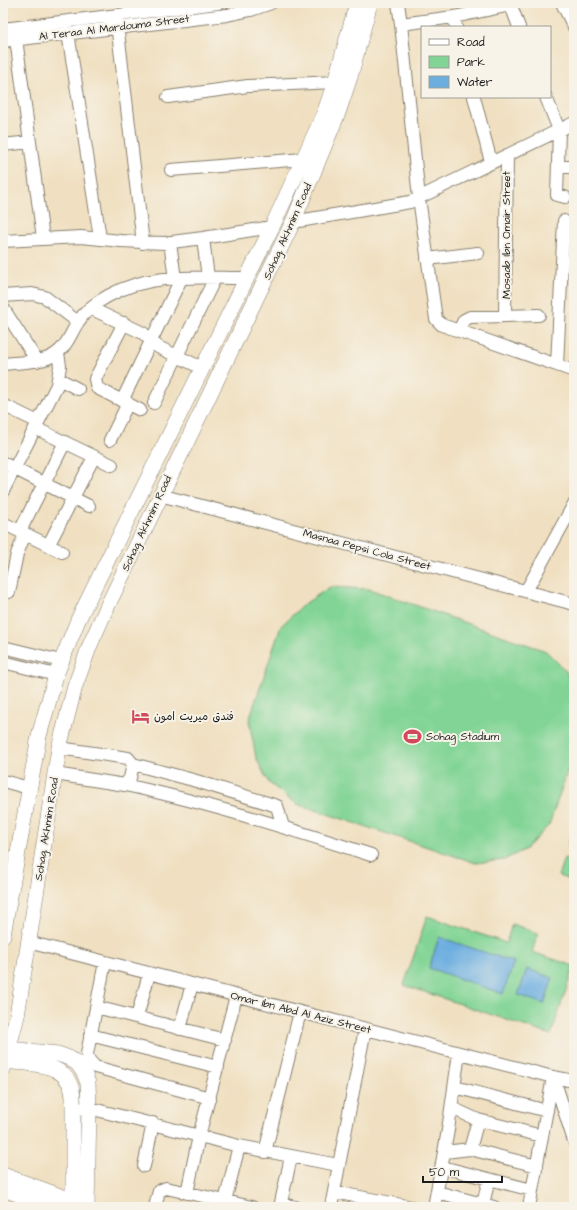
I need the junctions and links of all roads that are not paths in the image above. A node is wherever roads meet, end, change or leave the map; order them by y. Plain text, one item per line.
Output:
1 (218, 3) edge
2 (271, 3) edge
3 (357, 3) edge
4 (370, 3) edge
5 (398, 3) edge
6 (562, 3) edge
7 (510, 4) edge
8 (139, 7) edge
9 (116, 21) junction
10 (455, 22) edge
11 (401, 24) junction
12 (519, 26) edge
13 (574, 27) edge
14 (3, 29) edge
15 (68, 33) junction
16 (16, 39) junction
17 (3, 41) edge
18 (335, 82) junction
19 (168, 96) dead end
20 (474, 98) edge
21 (546, 98) edge
22 (574, 123) edge
23 (559, 130) junction
24 (30, 142) junction
25 (3, 146) edge
26 (506, 155) junction
27 (303, 159) junction
28 (491, 162) junction
29 (558, 167) junction
30 (574, 167) edge
31 (171, 170) dead end
32 (565, 197) dead end
33 (419, 198) junction
34 (564, 221) dead end
35 (293, 222) junction
36 (272, 227) junction
37 (43, 238) junction
38 (100, 238) junction
39 (203, 238) junction
40 (3, 241) edge
41 (170, 242) junction
42 (143, 243) junction
43 (478, 253) dead end
44 (427, 259) junction
45 (211, 278) junction
46 (247, 278) junction
47 (178, 279) junction
48 (3, 296) edge
49 (3, 308) edge
50 (90, 308) junction
51 (539, 314) dead end
52 (505, 316) junction
53 (78, 322) junction
54 (124, 323) junction
55 (459, 331) junction
56 (151, 340) junction
57 (58, 353) junction
58 (177, 356) junction
59 (37, 361) junction
60 (3, 364) edge
61 (557, 365) junction
62 (202, 368) junction
63 (574, 371) edge
64 (59, 379) junction
65 (78, 388) dead end
66 (125, 402) junction
67 (154, 403) dead end
68 (4, 407) edge
69 (140, 410) dead end
70 (36, 425) junction
71 (110, 440) dead end
72 (65, 442) junction
73 (94, 457) junction
74 (3, 463) edge
75 (112, 465) dead end
76 (14, 469) junction
77 (44, 484) junction
78 (3, 491) edge
79 (160, 495) junction
80 (73, 498) junction
81 (574, 504) edge
82 (89, 506) dead end
83 (3, 523) edge
84 (23, 533) junction
85 (48, 546) junction
86 (62, 552) dead end
87 (526, 591) junction
88 (9, 592) dead end
89 (574, 604) edge
90 (3, 647) edge
91 (61, 661) junction
92 (3, 662) edge
93 (56, 676) junction
94 (34, 758) junction
95 (57, 761) junction
96 (133, 764) junction
97 (3, 780) edge
98 (125, 785) junction
99 (29, 788) junction
100 (283, 827) junction
101 (371, 855) dead end
102 (3, 935) edge
103 (28, 942) junction
104 (105, 962) junction
105 (149, 974) junction
106 (192, 984) junction
107 (236, 996) junction
108 (96, 1007) junction
109 (300, 1012) junction
110 (137, 1017) junction
111 (180, 1029) junction
112 (364, 1029) junction
113 (90, 1035) junction
114 (225, 1040) junction
115 (459, 1053) junction
116 (6, 1060) edge
117 (218, 1067) junction
118 (553, 1077) junction
119 (574, 1081) edge
120 (455, 1087) junction
121 (210, 1098) junction
122 (89, 1108) junction
123 (452, 1108) junction
124 (73, 1109) junction
125 (547, 1111) junction
126 (478, 1120) junction
127 (153, 1123) junction
128 (199, 1136) junction
129 (542, 1136) junction
130 (574, 1141) edge
131 (239, 1146) junction
132 (470, 1149) junction
133 (265, 1152) junction
134 (444, 1152) junction
135 (291, 1157) junction
136 (338, 1165) junction
137 (144, 1166) dead end
138 (537, 1166) junction
139 (442, 1167) junction
140 (3, 1175) edge
141 (489, 1179) junction
142 (3, 1189) edge
143 (532, 1190) junction
144 (334, 1192) junction
145 (437, 1192) junction
146 (187, 1193) junction
147 (225, 1201) junction
148 (73, 1204) edge
149 (378, 1204) edge
150 (281, 1205) edge
151 (488, 1206) edge
152 (54, 1207) edge
153 (88, 1207) edge
154 (155, 1207) edge
155 (252, 1207) edge
156 (296, 1207) edge
157 (331, 1207) edge
158 (412, 1207) edge
159 (434, 1207) edge
160 (529, 1207) edge

1 - 8 street, Al Teraa Al Mardouma Street
2 - 9 street, Al Teraa Al Mardouma Street
3 - 18 main road, Sohag, Akhmim Road
4 - 35 main road, Sohag, Akhmim Road
5 - 11 street
6 - 13 street
7 - 10 street
7 - 12 street
8 - 9 street, Al Teraa Al Mardouma Street
9 - 14 street, Al Teraa Al Mardouma Street
9 - 15 street, Al Teraa Al Mardouma Street
9 - 42 street
10 - 11 street
11 - 33 street
15 - 16 street, Al Teraa Al Mardouma Street
15 - 38 street
16 - 17 street, Al Teraa Al Mardouma Street
16 - 24 street
18 - 19 street
18 - 27 main road, Sohag, Akhmim Road
20 - 28 street
21 - 23 street
22 - 23 street
23 - 26 street
23 - 29 street
24 - 25 street
24 - 37 street
26 - 28 street
26 - 52 street, Mosaab Ibn Omair Street
27 - 31 street
27 - 36 main road, Sohag, Akhmim Road
28 - 33 street
29 - 30 street
29 - 32 street
33 - 35 street
33 - 44 street
34 - 61 street
35 - 79 main road, Sohag, Akhmim Road
36 - 39 street
36 - 46 main road, Sohag, Akhmim Road
37 - 38 street
37 - 40 street
38 - 42 street
39 - 41 street
39 - 45 street
41 - 42 street
41 - 47 street
43 - 44 street
44 - 55 street
45 - 46 street
45 - 47 street
45 - 58 street
46 - 62 main road, Sohag, Akhmim Road
47 - 50 street
47 - 56 street
48 - 53 street
49 - 59 street
50 - 53 street
50 - 54 street
51 - 52 street
52 - 55 street
53 - 57 street
54 - 56 street
54 - 66 street
55 - 61 street
56 - 58 street
56 - 66 street
57 - 59 street
57 - 64 street
58 - 62 street
58 - 67 street
59 - 60 street
61 - 63 street
62 - 91 main road, Sohag, Akhmim Road
64 - 65 street
64 - 70 street
66 - 69 street
66 - 71 street
68 - 70 street
70 - 72 street
70 - 76 street
72 - 73 street
72 - 77 street
73 - 75 street
73 - 80 street
74 - 76 street
76 - 77 street
76 - 78 street
77 - 80 street
77 - 84 street
79 - 87 street, Masnaa Pepsi Cola Street
79 - 95 main road, Sohag, Akhmim Road
80 - 82 street
80 - 85 street
81 - 87 street
83 - 84 street
84 - 85 street
84 - 88 street
85 - 86 street
87 - 89 street, Masnaa Pepsi Cola Street
90 - 91 street
91 - 93 main road, Sohag, Akhmim Road
92 - 93 street
93 - 94 main road, Sohag, Akhmim Road
94 - 95 main road
94 - 99 main road, Sohag, Akhmim Road
95 - 96 street
95 - 98 street
95 - 103 main road, Sohag, Akhmim Road
96 - 98 street
96 - 100 street
97 - 99 street
98 - 100 street
99 - 102 main road, Sohag, Akhmim Road
100 - 101 street
103 - 104 street, Omar Ibn Abd Al Aziz Street
103 - 116 main road, Sohag, Akhmim Road
104 - 105 street, Omar Ibn Abd Al Aziz Street
104 - 108 street
105 - 106 street, Omar Ibn Abd Al Aziz Street
105 - 110 street
106 - 107 street, Omar Ibn Abd Al Aziz Street
106 - 111 street
107 - 109 street, Omar Ibn Abd Al Aziz Street
107 - 114 street
108 - 110 street
108 - 113 street
109 - 112 street, Omar Ibn Abd Al Aziz Street
109 - 133 street
110 - 111 street
111 - 114 street
112 - 115 street, Omar Ibn Abd Al Aziz Street
112 - 136 street
113 - 117 street
113 - 121 street
114 - 117 street
115 - 118 street, Omar Ibn Abd Al Aziz Street
115 - 120 street
116 - 122 main road
116 - 124 main road
117 - 121 street
118 - 119 street, Omar Ibn Abd Al Aziz Street
118 - 125 street
118 - 130 street
120 - 123 street
120 - 125 street
121 - 128 street
122 - 124 street
122 - 127 street
122 - 153 main road
123 - 126 street
123 - 134 street
124 - 148 main road
125 - 129 street
126 - 129 street
126 - 132 street
127 - 128 street
127 - 137 street
128 - 131 street
128 - 146 street
129 - 138 street
131 - 133 street
131 - 147 street
132 - 134 street
132 - 138 street
133 - 135 street
134 - 139 street
135 - 136 street
135 - 150 street
136 - 144 street
138 - 143 street
139 - 141 street
139 - 145 street
140 - 148 main road
141 - 143 street
141 - 151 street
142 - 152 main road
143 - 160 street
144 - 149 street
144 - 157 street
145 - 151 street
145 - 159 street
146 - 147 street
146 - 154 street
147 - 155 street
148 - 153 main road
149 - 158 street
150 - 156 street

